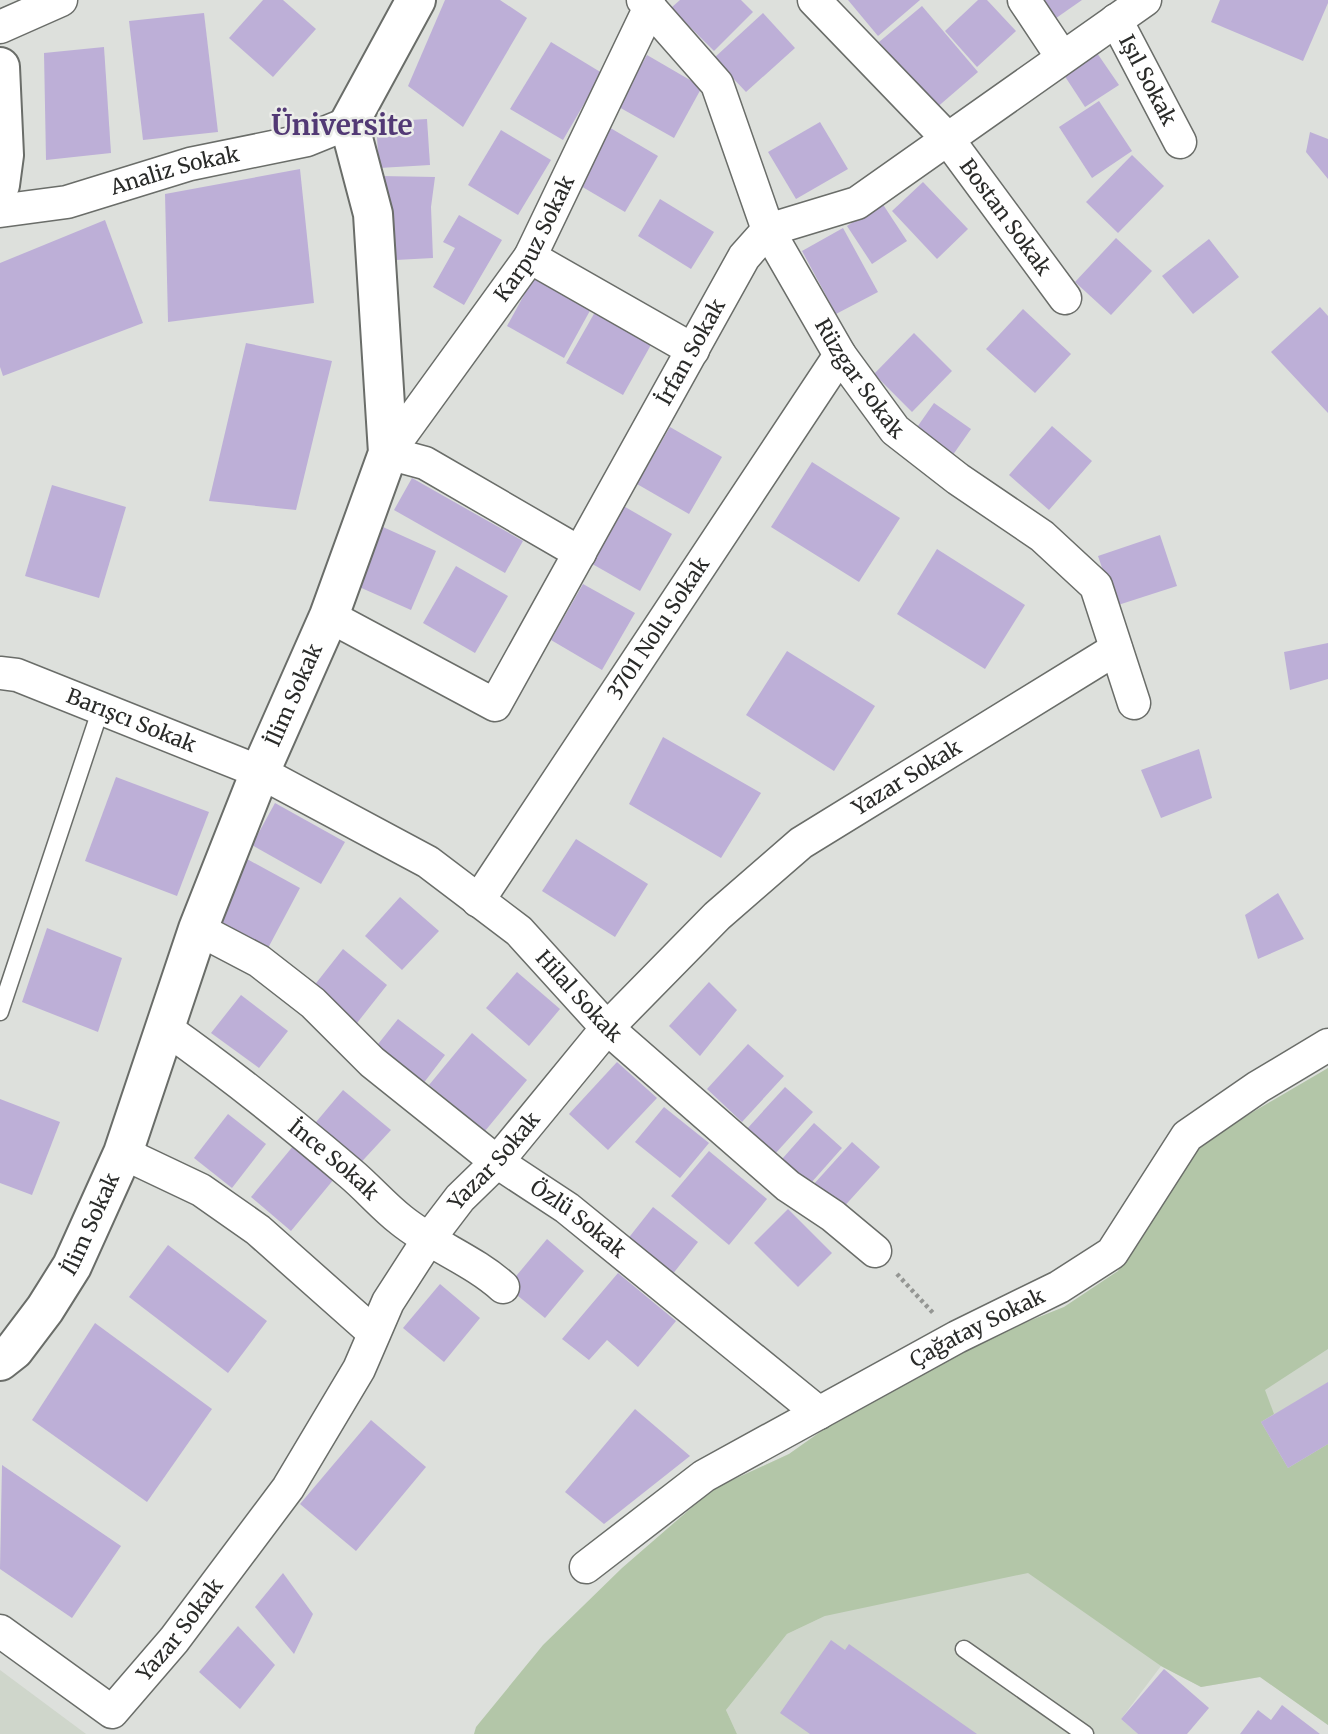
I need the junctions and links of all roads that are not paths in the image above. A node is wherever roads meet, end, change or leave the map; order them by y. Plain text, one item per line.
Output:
1 (61, 0) edge
2 (416, 0) edge
3 (814, 0) edge
4 (1024, 0) edge
5 (1145, 0) edge
6 (646, 3) edge
7 (1116, 20) junction
8 (0, 27) edge
9 (1062, 57) junction
10 (0, 67) edge
11 (349, 123) junction
12 (947, 138) junction
13 (1180, 142) dead end
14 (0, 185) edge
15 (0, 211) edge
16 (768, 230) junction
17 (530, 257) junction
18 (1065, 298) dead end
19 (693, 350) junction
20 (840, 355) junction
21 (388, 453) junction
22 (579, 553) junction
23 (329, 616) junction
24 (1116, 649) junction
25 (0, 673) edge
26 (1134, 703) dead end
27 (101, 708) junction
28 (260, 772) junction
29 (478, 901) junction
30 (198, 929) junction
31 (0, 1012) edge
32 (165, 1028) junction
33 (607, 1028) junction
34 (1328, 1045) edge
35 (123, 1153) junction
36 (497, 1162) junction
37 (428, 1240) junction
38 (875, 1251) road end
39 (503, 1287) dead end
40 (374, 1333) junction
41 (0, 1361) edge
42 (819, 1413) junction
43 (586, 1567) dead end
44 (0, 1631) edge
45 (964, 1649) dead end
46 (1085, 1734) edge

1 - 8 street
2 - 11 street
3 - 12 street, Bostan Sokak
4 - 9 street
5 - 7 street
6 - 16 street, Rüzgar Sokak
6 - 17 street, Karpuz Sokak
7 - 9 street
7 - 13 street, Işıl Sokak
9 - 12 street
10 - 14 street
11 - 15 street, Analiz Sokak
11 - 21 street, İlim Sokak
12 - 16 street
12 - 18 street, Bostan Sokak
16 - 19 street, İrfan Sokak
16 - 20 street, Rüzgar Sokak
17 - 19 street
17 - 21 street, Karpuz Sokak
19 - 22 street, İrfan Sokak
20 - 24 street, Rüzgar Sokak
20 - 29 street, 3701 Nolu Sokak
21 - 22 street
21 - 23 street, İlim Sokak
22 - 23 street, İrfan Sokak
23 - 28 street, İlim Sokak
24 - 26 street, Rüzgar Sokak
24 - 33 street, Yazar Sokak
25 - 27 street, Barışcı Sokak
27 - 28 street, Barışcı Sokak
27 - 31 lane
28 - 29 street, Hilal Sokak
28 - 30 street, İlim Sokak
29 - 33 street, Hilal Sokak
30 - 32 street, İlim Sokak
30 - 36 street, Özlü Sokak
32 - 35 street, İlim Sokak
32 - 37 street, İnce Sokak
33 - 36 street, Yazar Sokak
33 - 38 street, Hilal Sokak
34 - 42 street, Çağatay Sokak
35 - 40 street
35 - 41 street, İlim Sokak
36 - 37 street, Yazar Sokak
36 - 42 street, Özlü Sokak
37 - 39 street, İnce Sokak
37 - 40 street, Yazar Sokak
40 - 44 street, Yazar Sokak
42 - 43 street, Çağatay Sokak
45 - 46 lane

